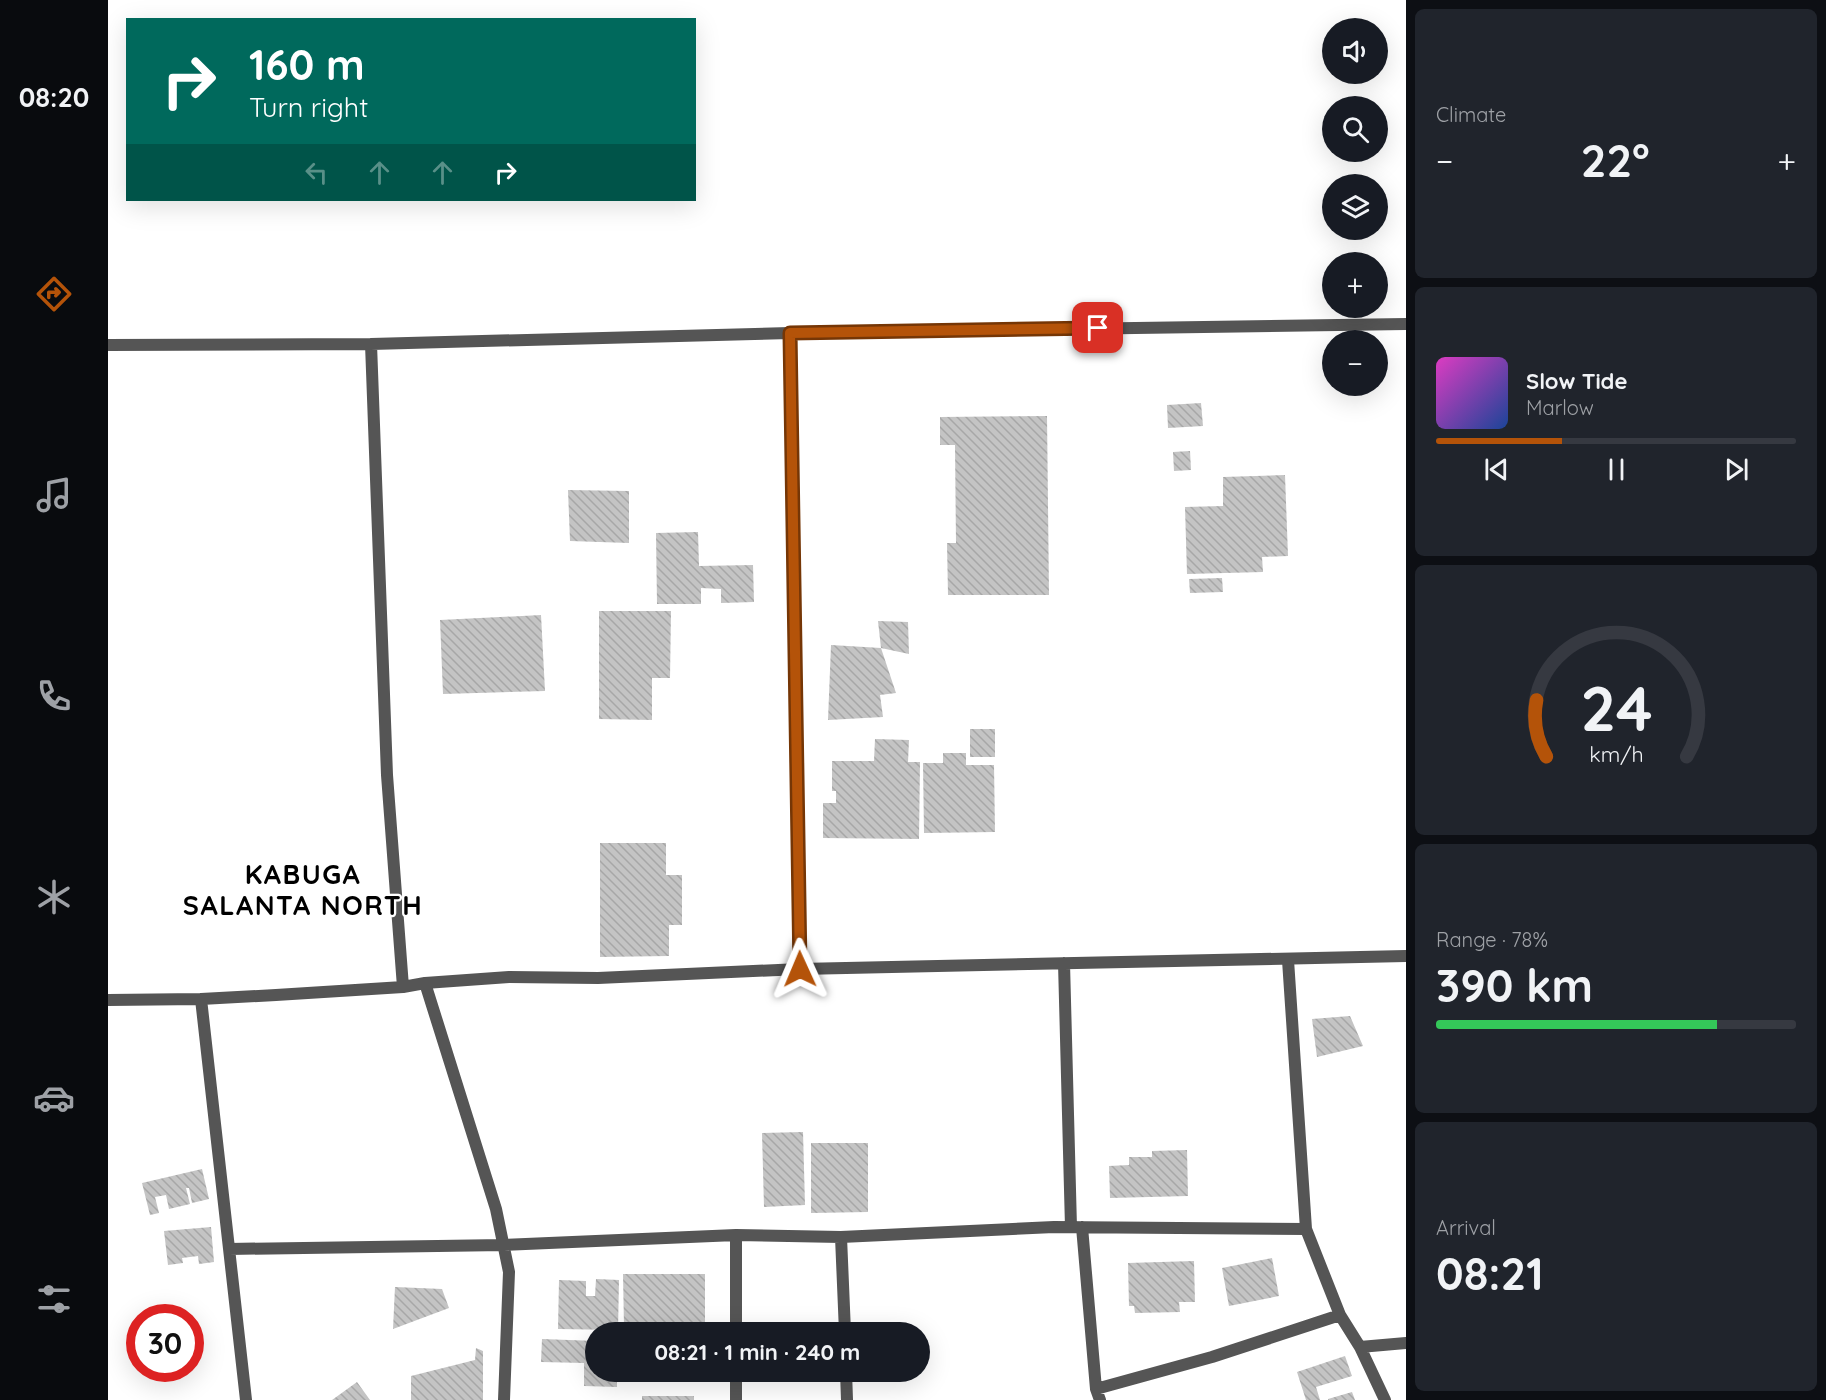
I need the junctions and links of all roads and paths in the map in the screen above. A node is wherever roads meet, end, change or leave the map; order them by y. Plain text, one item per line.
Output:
1 (1406, 324) edge
2 (790, 333) junction
3 (371, 344) junction
4 (108, 345) edge
5 (1406, 956) edge
6 (1288, 960) junction
7 (1064, 963) junction
8 (800, 969) junction
9 (425, 983) junction
10 (403, 987) junction
11 (201, 999) junction
12 (108, 1000) edge
13 (1077, 1227) junction
14 (1306, 1229) junction
15 (736, 1235) junction
16 (841, 1237) junction
17 (504, 1245) junction
18 (230, 1249) junction
19 (1340, 1315) junction
20 (736, 1322) edge
21 (845, 1322) edge
22 (1406, 1343) edge
23 (1360, 1347) junction
24 (736, 1382) edge
25 (846, 1382) edge
26 (1098, 1394) edge
27 (246, 1400) edge
28 (504, 1400) edge
29 (736, 1400) edge
30 (847, 1400) edge
31 (1385, 1400) edge

1 - 2 street
2 - 3 street
2 - 8 street
3 - 4 street
3 - 10 street
5 - 6 street
6 - 7 street
6 - 14 street
7 - 8 street
7 - 13 street
8 - 9 street
9 - 10 street
9 - 17 street
10 - 11 street
11 - 12 street
11 - 18 street
13 - 14 street
13 - 16 street
13 - 26 street
14 - 19 street
15 - 16 street
15 - 17 street
15 - 20 street
16 - 21 street
17 - 18 street
17 - 28 street
18 - 27 street
19 - 23 street
19 - 26 street
22 - 23 street
23 - 31 street
24 - 29 street
25 - 30 street

